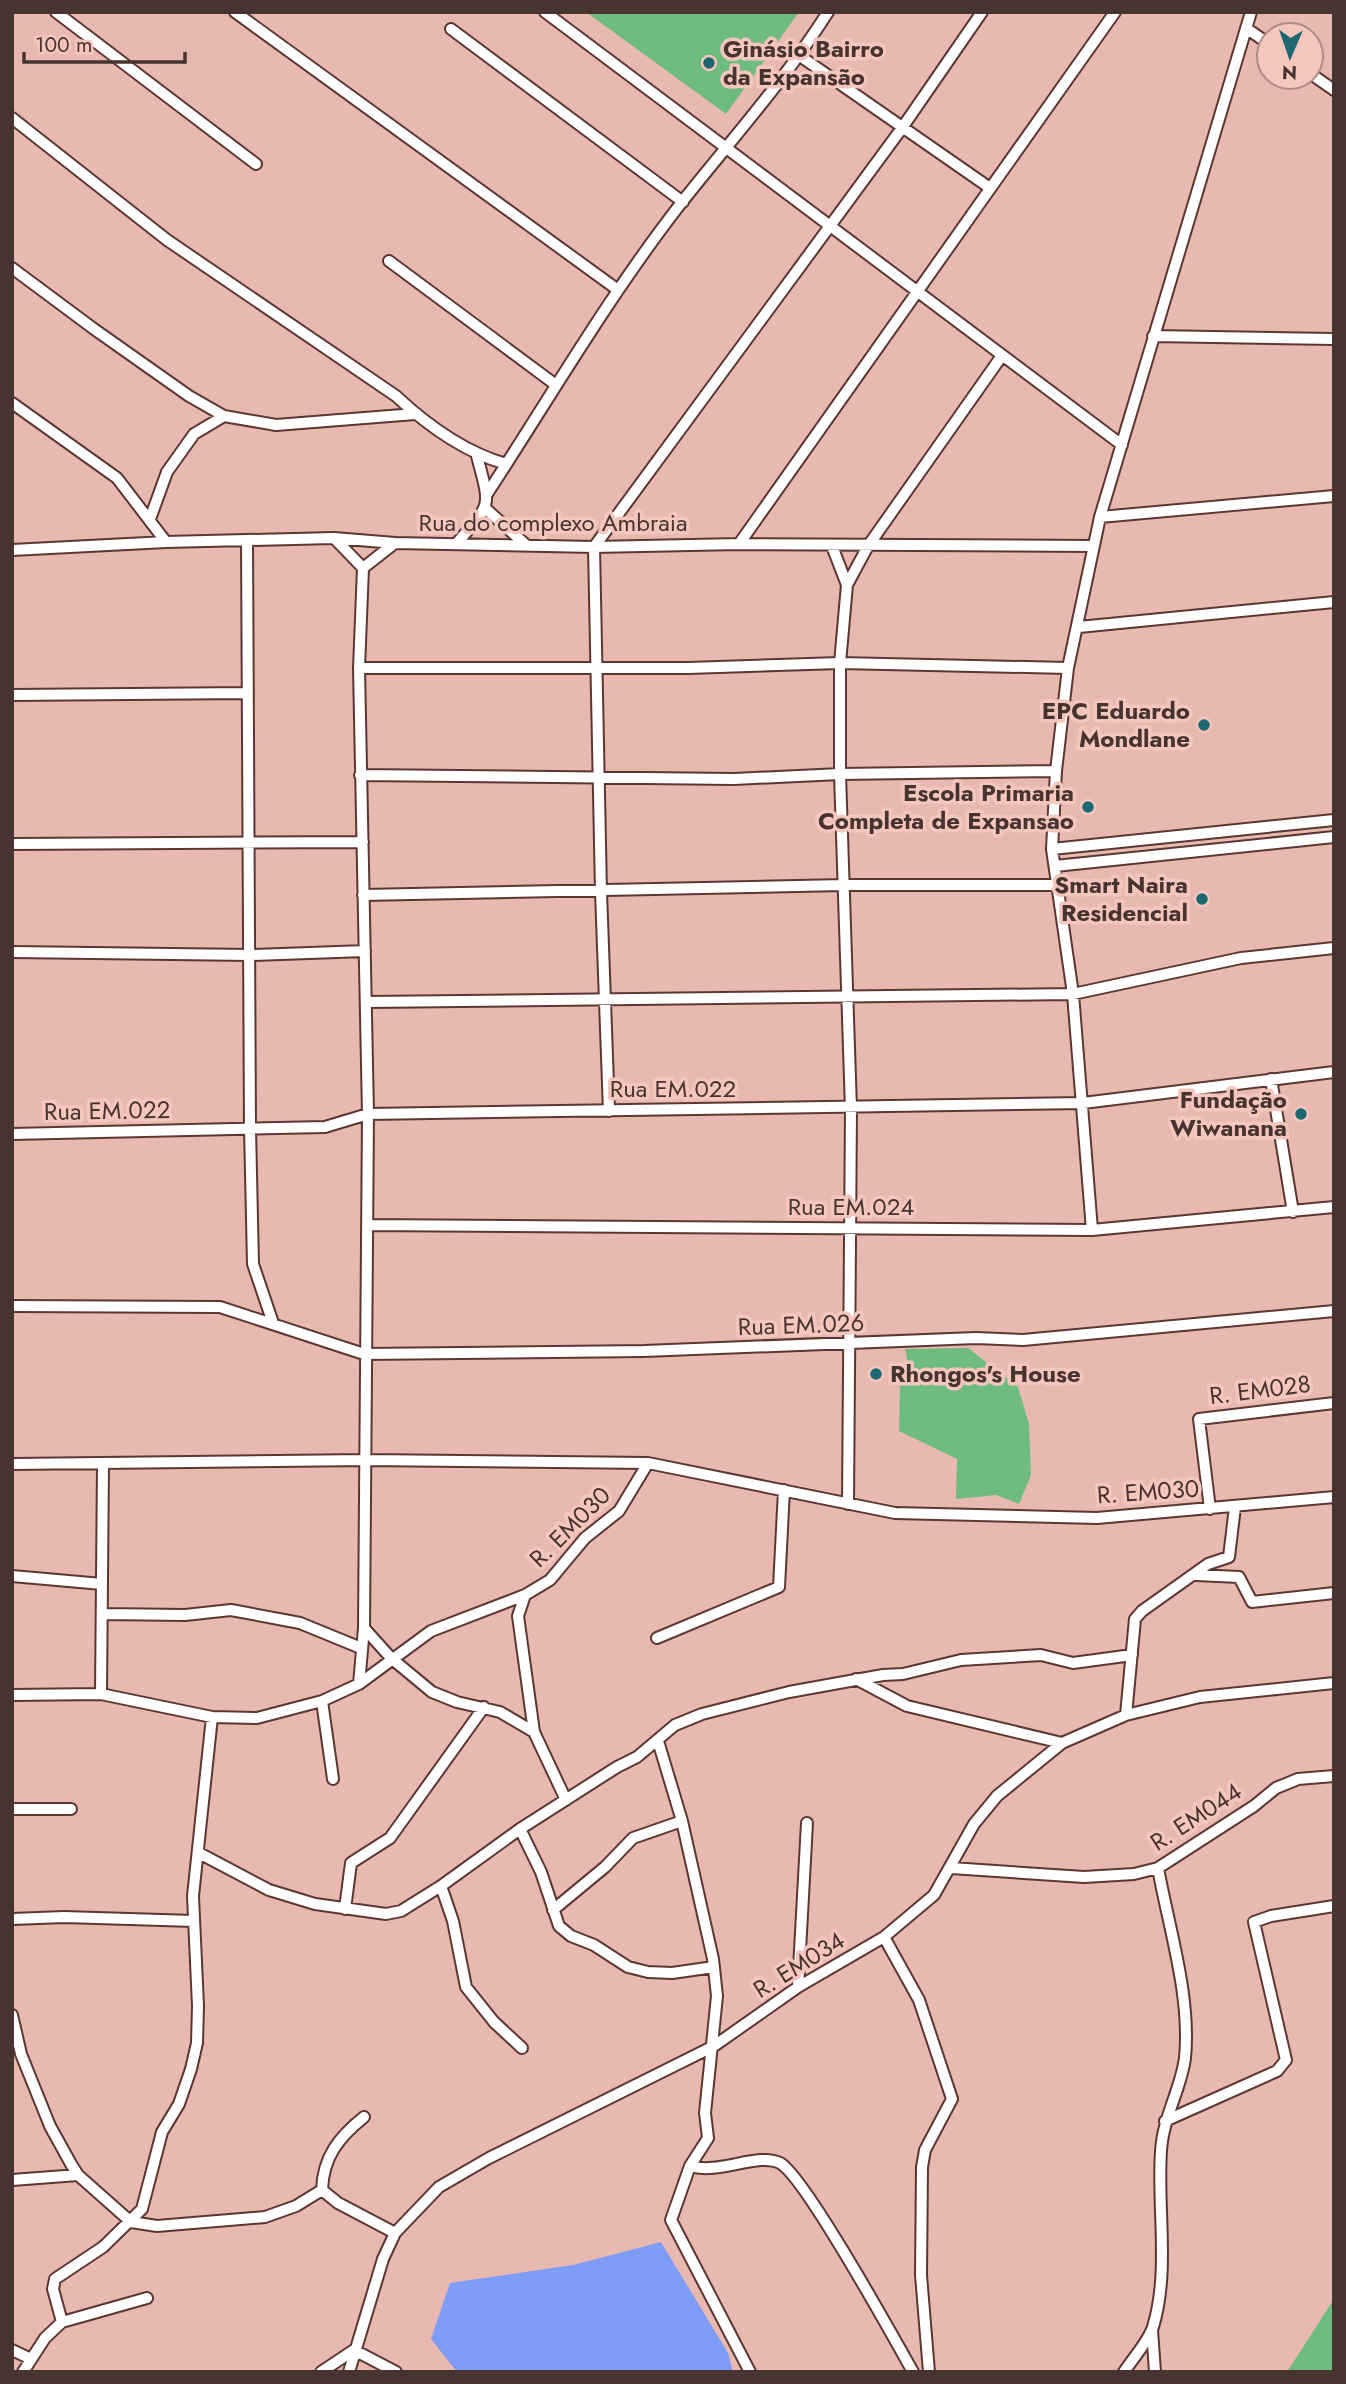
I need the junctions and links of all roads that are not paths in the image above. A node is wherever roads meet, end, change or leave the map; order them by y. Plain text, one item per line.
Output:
1 (56, 12) edge
2 (235, 12) edge
3 (545, 12) edge
4 (828, 12) edge
5 (982, 12) edge
6 (1115, 12) edge
7 (1251, 12) edge
8 (1246, 28) junction
9 (451, 29) dead end
10 (1255, 34) edge
11 (800, 57) junction
12 (12, 118) edge
13 (902, 128) junction
14 (728, 149) junction
15 (256, 164) dead end
16 (989, 188) junction
17 (683, 202) junction
18 (830, 223) junction
19 (389, 261) dead end
20 (12, 268) edge
21 (618, 290) junction
22 (919, 291) junction
23 (1153, 336) junction
24 (1334, 339) edge
25 (1001, 357) junction
26 (556, 385) junction
27 (12, 403) edge
28 (415, 414) junction
29 (224, 416) junction
30 (1122, 445) junction
31 (477, 456) junction
32 (506, 464) junction
33 (487, 494) junction
34 (1334, 496) edge
35 (486, 509) junction
36 (1100, 517) junction
37 (150, 519) junction
38 (334, 538) junction
39 (247, 540) junction
40 (166, 542) junction
41 (395, 543) junction
42 (457, 544) junction
43 (740, 544) junction
44 (526, 545) junction
45 (832, 546) junction
46 (868, 546) junction
47 (1093, 546) junction
48 (594, 547) junction
49 (12, 550) edge
50 (363, 569) junction
51 (847, 585) junction
52 (1334, 602) edge
53 (1079, 627) junction
54 (840, 663) junction
55 (359, 668) junction
56 (597, 668) junction
57 (1068, 668) junction
58 (248, 693) junction
59 (12, 695) edge
60 (1056, 771) junction
61 (840, 774) junction
62 (360, 775) junction
63 (600, 779) junction
64 (1334, 820) edge
65 (1334, 837) edge
66 (250, 841) junction
67 (363, 842) junction
68 (12, 844) edge
69 (1052, 849) junction
70 (1055, 866) junction
71 (1058, 884) junction
72 (844, 885) junction
73 (601, 892) junction
74 (363, 895) junction
75 (1334, 948) edge
76 (365, 951) junction
77 (12, 952) edge
78 (251, 955) junction
79 (1073, 995) junction
80 (848, 996) junction
81 (607, 999) junction
82 (367, 1002) junction
83 (1334, 1072) edge
84 (1271, 1079) junction
85 (1083, 1103) junction
86 (851, 1109) junction
87 (609, 1111) junction
88 (368, 1114) junction
89 (250, 1129) junction
90 (12, 1134) edge
91 (1334, 1207) edge
92 (1293, 1212) junction
93 (368, 1225) junction
94 (848, 1228) junction
95 (1092, 1230) junction
96 (12, 1306) edge
97 (1334, 1311) edge
98 (274, 1322) junction
99 (848, 1345) junction
100 (364, 1354) junction
101 (1334, 1403) edge
102 (366, 1460) junction
103 (648, 1463) junction
104 (12, 1464) edge
105 (103, 1464) junction
106 (783, 1490) junction
107 (1334, 1497) edge
108 (848, 1504) junction
109 (1235, 1507) junction
110 (1210, 1509) junction
111 (1196, 1575) junction
112 (12, 1576) edge
113 (103, 1584) junction
114 (1334, 1592) edge
115 (525, 1595) junction
116 (103, 1614) junction
117 (364, 1628) junction
118 (657, 1638) dead end
119 (361, 1648) junction
120 (1132, 1655) junction
121 (391, 1658) junction
122 (883, 1675) junction
123 (856, 1679) junction
124 (1334, 1683) edge
125 (359, 1684) junction
126 (880, 1692) junction
127 (101, 1694) junction
128 (12, 1695) edge
129 (322, 1701) junction
130 (484, 1707) junction
131 (1126, 1714) junction
132 (212, 1717) junction
133 (534, 1732) junction
134 (658, 1741) junction
135 (1062, 1743) junction
136 (1334, 1776) edge
137 (333, 1779) dead end
138 (566, 1800) junction
139 (12, 1809) edge
140 (71, 1809) dead end
141 (682, 1821) junction
142 (807, 1823) dead end
143 (520, 1829) junction
144 (199, 1853) junction
145 (951, 1868) junction
146 (1158, 1868) junction
147 (441, 1886) junction
148 (1334, 1906) edge
149 (345, 1909) junction
150 (553, 1910) junction
151 (12, 1919) edge
152 (194, 1921) junction
153 (884, 1937) junction
154 (714, 1967) junction
155 (798, 1987) junction
156 (12, 2015) edge
157 (714, 2046) junction
158 (522, 2049) dead end
159 (364, 2117) dead end
160 (1165, 2122) junction
161 (690, 2166) junction
162 (78, 2175) junction
163 (12, 2179) edge
164 (322, 2190) junction
165 (131, 2222) junction
166 (395, 2233) junction
167 (147, 2298) dead end
168 (62, 2322) junction
169 (1152, 2330) junction
170 (12, 2350) edge
171 (354, 2350) junction
172 (31, 2358) junction
173 (23, 2372) edge
174 (321, 2372) edge
175 (349, 2372) edge
176 (396, 2372) edge
177 (750, 2372) edge
178 (913, 2372) edge
179 (929, 2372) edge
180 (1124, 2372) edge
181 (1156, 2372) edge

1 - 15 street
2 - 21 street
3 - 14 street
4 - 11 street
5 - 13 street
6 - 16 street
7 - 8 street
8 - 10 street
8 - 23 street
9 - 17 street
11 - 13 street
11 - 14 street
12 - 28 street
13 - 16 street
13 - 18 street
14 - 17 street
14 - 18 street
16 - 22 street
17 - 21 street
18 - 22 street
18 - 48 street
19 - 26 street
20 - 29 street
21 - 26 street
22 - 25 street
22 - 43 street
23 - 24 street
23 - 30 street
25 - 30 street
25 - 46 street
26 - 32 street
27 - 37 street
28 - 29 street
28 - 31 street
29 - 37 street
30 - 36 street
31 - 32 street
31 - 33 street
32 - 33 street
33 - 35 street
34 - 36 street
35 - 42 street
35 - 44 street
36 - 47 street
37 - 40 street
38 - 39 street, Rua do complexo Ambraia
38 - 41 street, Rua do complexo Ambraia
38 - 50 street
39 - 40 street, Rua do complexo Ambraia
39 - 58 street
40 - 49 street, Rua do complexo Ambraia
41 - 42 street, Rua do complexo Ambraia
41 - 50 street
42 - 44 street, Rua do complexo Ambraia
43 - 45 street, Rua do complexo Ambraia
43 - 48 street, Rua do complexo Ambraia
44 - 48 street, Rua do complexo Ambraia
45 - 46 street, Rua do complexo Ambraia
45 - 51 street
46 - 47 street, Rua do complexo Ambraia
46 - 51 street
47 - 53 street
48 - 56 street
50 - 55 street
51 - 54 street
52 - 53 street
53 - 57 street
54 - 56 street
54 - 57 street
54 - 61 street
55 - 56 street
55 - 62 street
56 - 63 street
57 - 60 street
58 - 59 street
58 - 66 street
60 - 61 street
60 - 69 street
61 - 63 street
61 - 72 street
62 - 63 street
62 - 67 street
63 - 73 street
64 - 69 street
65 - 70 street
66 - 67 street
66 - 68 street
66 - 78 street
67 - 74 street
69 - 70 street
70 - 71 street
71 - 72 street
71 - 79 street
72 - 73 street
72 - 80 street
73 - 74 street
73 - 81 street
74 - 76 street
75 - 79 street
76 - 78 street
76 - 82 street
77 - 78 street
78 - 89 street
79 - 80 street
79 - 85 street
80 - 81 street
80 - 86 street
81 - 82 street
81 - 87 street
82 - 88 street
83 - 84 street, Rua EM.022
84 - 85 street, Rua EM.022
84 - 92 street
85 - 86 street, Rua EM.022
85 - 95 street
86 - 87 street, Rua EM.022
86 - 94 street
87 - 88 street, Rua EM.022
88 - 89 street, Rua EM.022
88 - 93 street
89 - 90 street, Rua EM.022
89 - 98 street
91 - 92 street, Rua EM.024
92 - 95 street, Rua EM.024
93 - 94 street, Rua EM.024
93 - 100 street
94 - 95 street, Rua EM.024
94 - 99 street
96 - 98 street, Rua EM.026
97 - 99 street, Rua EM.026
98 - 100 street, Rua EM.026
99 - 100 street, Rua EM.026
99 - 108 street
100 - 102 street
101 - 110 street, R. EM028
102 - 103 street
102 - 105 street
102 - 117 street
103 - 106 street, R. EM030
103 - 115 street, R. EM030
104 - 105 street
105 - 113 street
106 - 108 street, R. EM030
106 - 118 street
107 - 109 street, R. EM030
108 - 110 street, R. EM030
109 - 110 street, R. EM030
109 - 111 street
111 - 114 street
111 - 120 street
112 - 113 street
113 - 116 street
115 - 121 street, R. EM030
115 - 133 street
116 - 119 street
116 - 127 street
117 - 119 street
117 - 121 street
119 - 125 street
120 - 122 street
120 - 131 street
121 - 125 street, R. EM030
121 - 130 street
122 - 123 street
122 - 126 street
123 - 126 street
123 - 134 street
124 - 131 street, R. EM034
125 - 129 street, R. EM030
126 - 135 street
127 - 128 street, R. EM030
127 - 132 street, R. EM030
129 - 132 street, R. EM030
129 - 137 street
130 - 133 street
130 - 149 street
131 - 135 street, R. EM034
132 - 144 street
133 - 138 street
134 - 138 street
134 - 141 street
135 - 145 street, R. EM034
136 - 146 street, R. EM044
138 - 143 street
139 - 140 street
141 - 150 street
141 - 154 street
142 - 155 street
143 - 147 street
143 - 150 street
144 - 149 street
144 - 152 street
145 - 146 street, R. EM044
145 - 153 street, R. EM034
146 - 160 street
147 - 149 street
147 - 158 street
148 - 160 street
150 - 154 street
151 - 152 street
152 - 165 street
153 - 155 street, R. EM034
153 - 179 street
154 - 157 street
155 - 157 street, R. EM034
156 - 162 street
157 - 161 street
157 - 166 street, R. EM034
159 - 164 street
160 - 169 street
161 - 177 street
161 - 178 street
162 - 163 street
162 - 165 street
164 - 165 street
164 - 166 street
165 - 168 street
166 - 171 street, R. EM034
167 - 168 street
168 - 172 street
169 - 180 street
169 - 181 street
170 - 172 street
171 - 174 street
171 - 175 street, R. EM034
171 - 176 street
172 - 173 street

